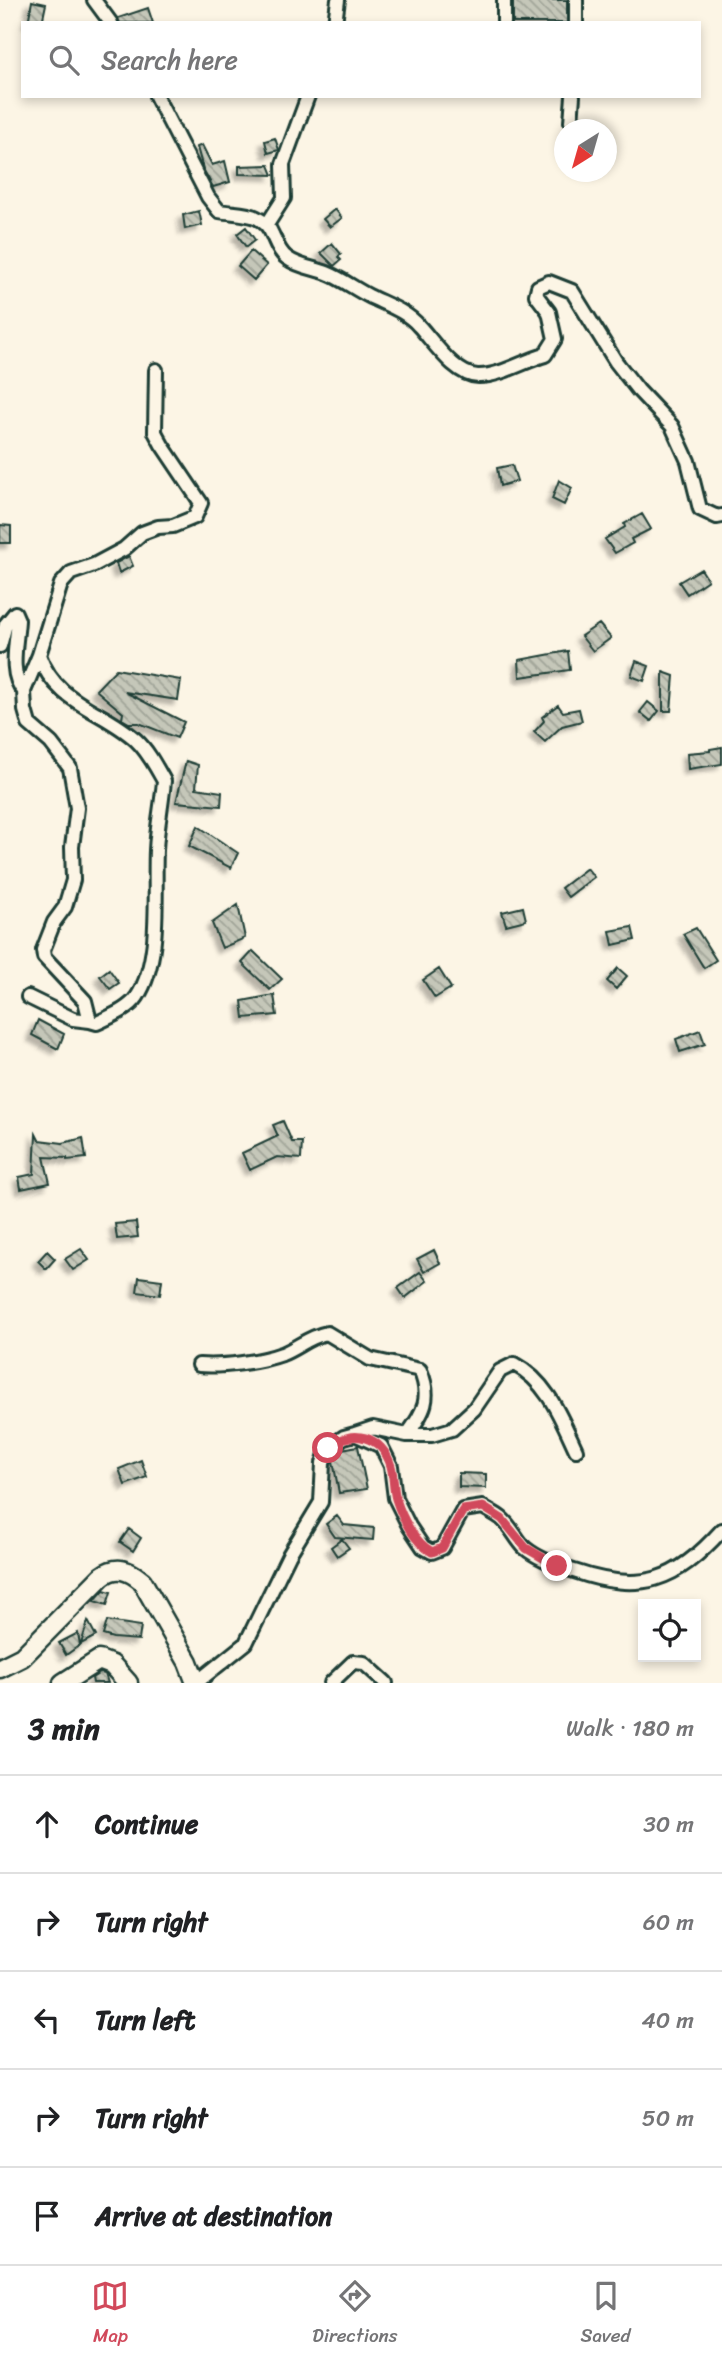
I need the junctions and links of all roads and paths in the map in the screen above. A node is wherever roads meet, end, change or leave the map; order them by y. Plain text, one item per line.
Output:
1 (94, 0) edge
2 (338, 0) edge
3 (504, 0) edge
4 (576, 0) edge
5 (110, 21) edge
6 (335, 21) edge
7 (504, 21) edge
8 (576, 21) edge
9 (157, 98) edge
10 (307, 98) edge
11 (573, 98) edge
12 (571, 119) edge
13 (268, 223) junction
14 (156, 370) dead end
15 (722, 516) edge
16 (0, 646) edge
17 (39, 655) junction
18 (24, 691) junction
19 (28, 997) dead end
20 (90, 1021) junction
21 (199, 1365) dead end
22 (355, 1434) junction
23 (407, 1434) junction
24 (576, 1450) dead end
25 (722, 1530) edge
26 (0, 1668) edge
27 (63, 1683) edge
28 (128, 1683) edge
29 (196, 1683) edge
30 (331, 1683) edge
31 (386, 1683) edge

1 - 5 street
2 - 6 street
3 - 7 street
4 - 8 street
9 - 13 street
10 - 13 street
11 - 12 street
13 - 15 street
14 - 17 street
16 - 18 street
17 - 18 street
17 - 20 street
18 - 20 street
19 - 20 street
21 - 23 street
22 - 23 street
22 - 25 street
22 - 29 street
23 - 24 street
26 - 29 main road
27 - 28 main road
30 - 31 street

